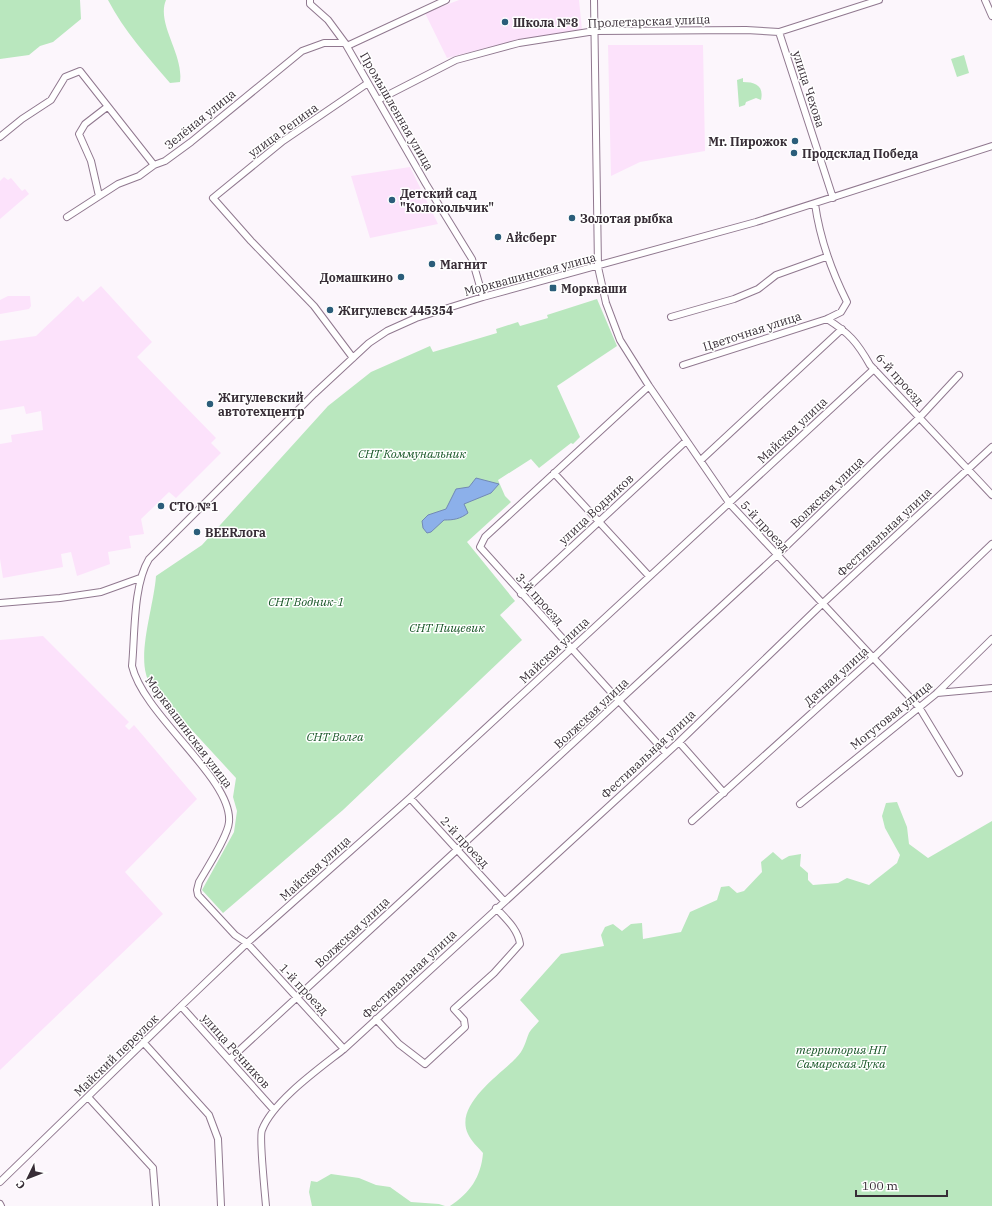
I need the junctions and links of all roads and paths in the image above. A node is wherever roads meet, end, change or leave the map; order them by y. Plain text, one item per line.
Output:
1 (310, 0) edge
2 (446, 0) edge
3 (594, 0) edge
4 (879, 0) edge
5 (986, 0) edge
6 (992, 16) edge
7 (595, 31) junction
8 (778, 32) junction
9 (346, 44) junction
10 (368, 83) junction
11 (378, 100) junction
12 (107, 107) junction
13 (0, 137) edge
14 (992, 146) edge
15 (154, 165) junction
16 (99, 196) junction
17 (833, 198) junction
18 (815, 204) junction
19 (67, 217) dead end
20 (826, 256) junction
21 (598, 267) junction
22 (482, 297) junction
23 (671, 317) dead end
24 (827, 319) junction
25 (842, 329) junction
26 (353, 358) junction
27 (683, 365) dead end
28 (874, 369) junction
29 (959, 375) dead end
30 (649, 386) junction
31 (920, 417) junction
32 (686, 441) junction
33 (992, 447) edge
34 (701, 460) junction
35 (968, 469) junction
36 (554, 473) junction
37 (992, 495) edge
38 (730, 504) junction
39 (599, 522) junction
40 (992, 544) edge
41 (777, 555) junction
42 (649, 576) junction
43 (140, 578) junction
44 (521, 594) junction
45 (0, 603) edge
46 (823, 604) junction
47 (992, 640) edge
48 (571, 650) junction
49 (874, 657) junction
50 (992, 688) edge
51 (937, 693) junction
52 (619, 702) junction
53 (919, 707) junction
54 (679, 742) junction
55 (666, 753) junction
56 (959, 773) dead end
57 (724, 793) junction
58 (410, 798) junction
59 (800, 804) dead end
60 (692, 821) dead end
61 (457, 851) junction
62 (504, 901) junction
63 (496, 908) junction
64 (247, 943) junction
65 (297, 998) junction
66 (181, 1006) junction
67 (376, 1019) junction
68 (144, 1043) junction
69 (344, 1049) junction
70 (230, 1059) junction
71 (88, 1096) junction
72 (274, 1110) junction
73 (0, 1182) edge
74 (156, 1206) edge
75 (220, 1206) edge
76 (266, 1206) edge

1 - 9 street, Промышленная улица
2 - 9 street
3 - 7 street, 5-й проезд
4 - 8 street, Пролетарская улица
5 - 6 street
7 - 8 street, Пролетарская улица
7 - 11 street, Пролетарская улица
7 - 21 street, 5-й проезд
8 - 17 street, улица Чехова
9 - 10 street, Промышленная улица
9 - 15 street, Зелёная улица
10 - 11 street, Промышленная улица
10 - 26 street, улица Репина
11 - 22 street, Промышленная улица
12 - 13 street
12 - 15 street
12 - 16 street
14 - 17 street, Морквашинская улица
15 - 16 street, Зелёная улица
16 - 19 street, Зелёная улица
17 - 18 street, Морквашинская улица
18 - 20 street
18 - 21 street, Морквашинская улица
20 - 23 street
20 - 24 street
21 - 22 street, Морквашинская улица
21 - 30 street, 5-й проезд
22 - 26 street, Морквашинская улица
24 - 25 street, 6-й проезд
24 - 27 street, Цветочная улица
25 - 28 street, 6-й проезд
25 - 34 street
26 - 43 street, Морквашинская улица
28 - 31 street, 6-й проезд
28 - 38 street, Майская улица
29 - 31 street, Волжская улица
30 - 32 street, 5-й проезд
30 - 36 street
31 - 35 street, 6-й проезд
31 - 41 street, Волжская улица
32 - 34 street, 5-й проезд
32 - 39 street, улица Водников
33 - 35 street, Фестивальная улица
34 - 38 street, 5-й проезд
35 - 37 street, 6-й проезд
35 - 46 street, Фестивальная улица
36 - 39 street
36 - 44 street, 3-й проезд
38 - 41 street, 5-й проезд
38 - 42 street, Майская улица
39 - 42 street
39 - 44 street, улица Водников
40 - 49 street, Дачная улица
41 - 46 street, 5-й проезд
41 - 52 street, Волжская улица
42 - 48 street, Майская улица
43 - 45 street
43 - 64 street, Морквашинская улица
44 - 48 street, 3-й проезд
46 - 49 street, 5-й проезд
46 - 54 street, Фестивальная улица
47 - 51 street, Могутовая улица
48 - 52 street, 3-й проезд
48 - 58 street, Майская улица
49 - 53 street, 5-й проезд
49 - 57 street, Дачная улица
50 - 51 street
51 - 53 street, Могутовая улица
52 - 55 street, 3-й проезд
52 - 61 street, Волжская улица
53 - 56 street, 5-й проезд
53 - 59 street, Могутовая улица
54 - 55 street, Фестивальная улица
54 - 57 street
55 - 62 street, Фестивальная улица
57 - 60 street, Дачная улица
58 - 61 street, 2-й проезд
58 - 64 street, Майская улица
61 - 62 street, 2-й проезд
61 - 65 street, Волжская улица
62 - 63 street, Фестивальная улица
63 - 67 street, Фестивальная улица
63 - 67 street
64 - 65 street, 1-й проезд
64 - 66 street, Майский переулок
65 - 69 street, 1-й проезд
65 - 70 street, Волжская улица
66 - 68 street, Майский переулок
66 - 70 street, улица Речников
67 - 69 street, Фестивальная улица
68 - 71 street, Майский переулок
68 - 75 street
69 - 72 street, Фестивальная улица
70 - 72 street, улица Речников
71 - 73 street, Майский переулок
71 - 74 street
72 - 76 street, Фестивальная улица

